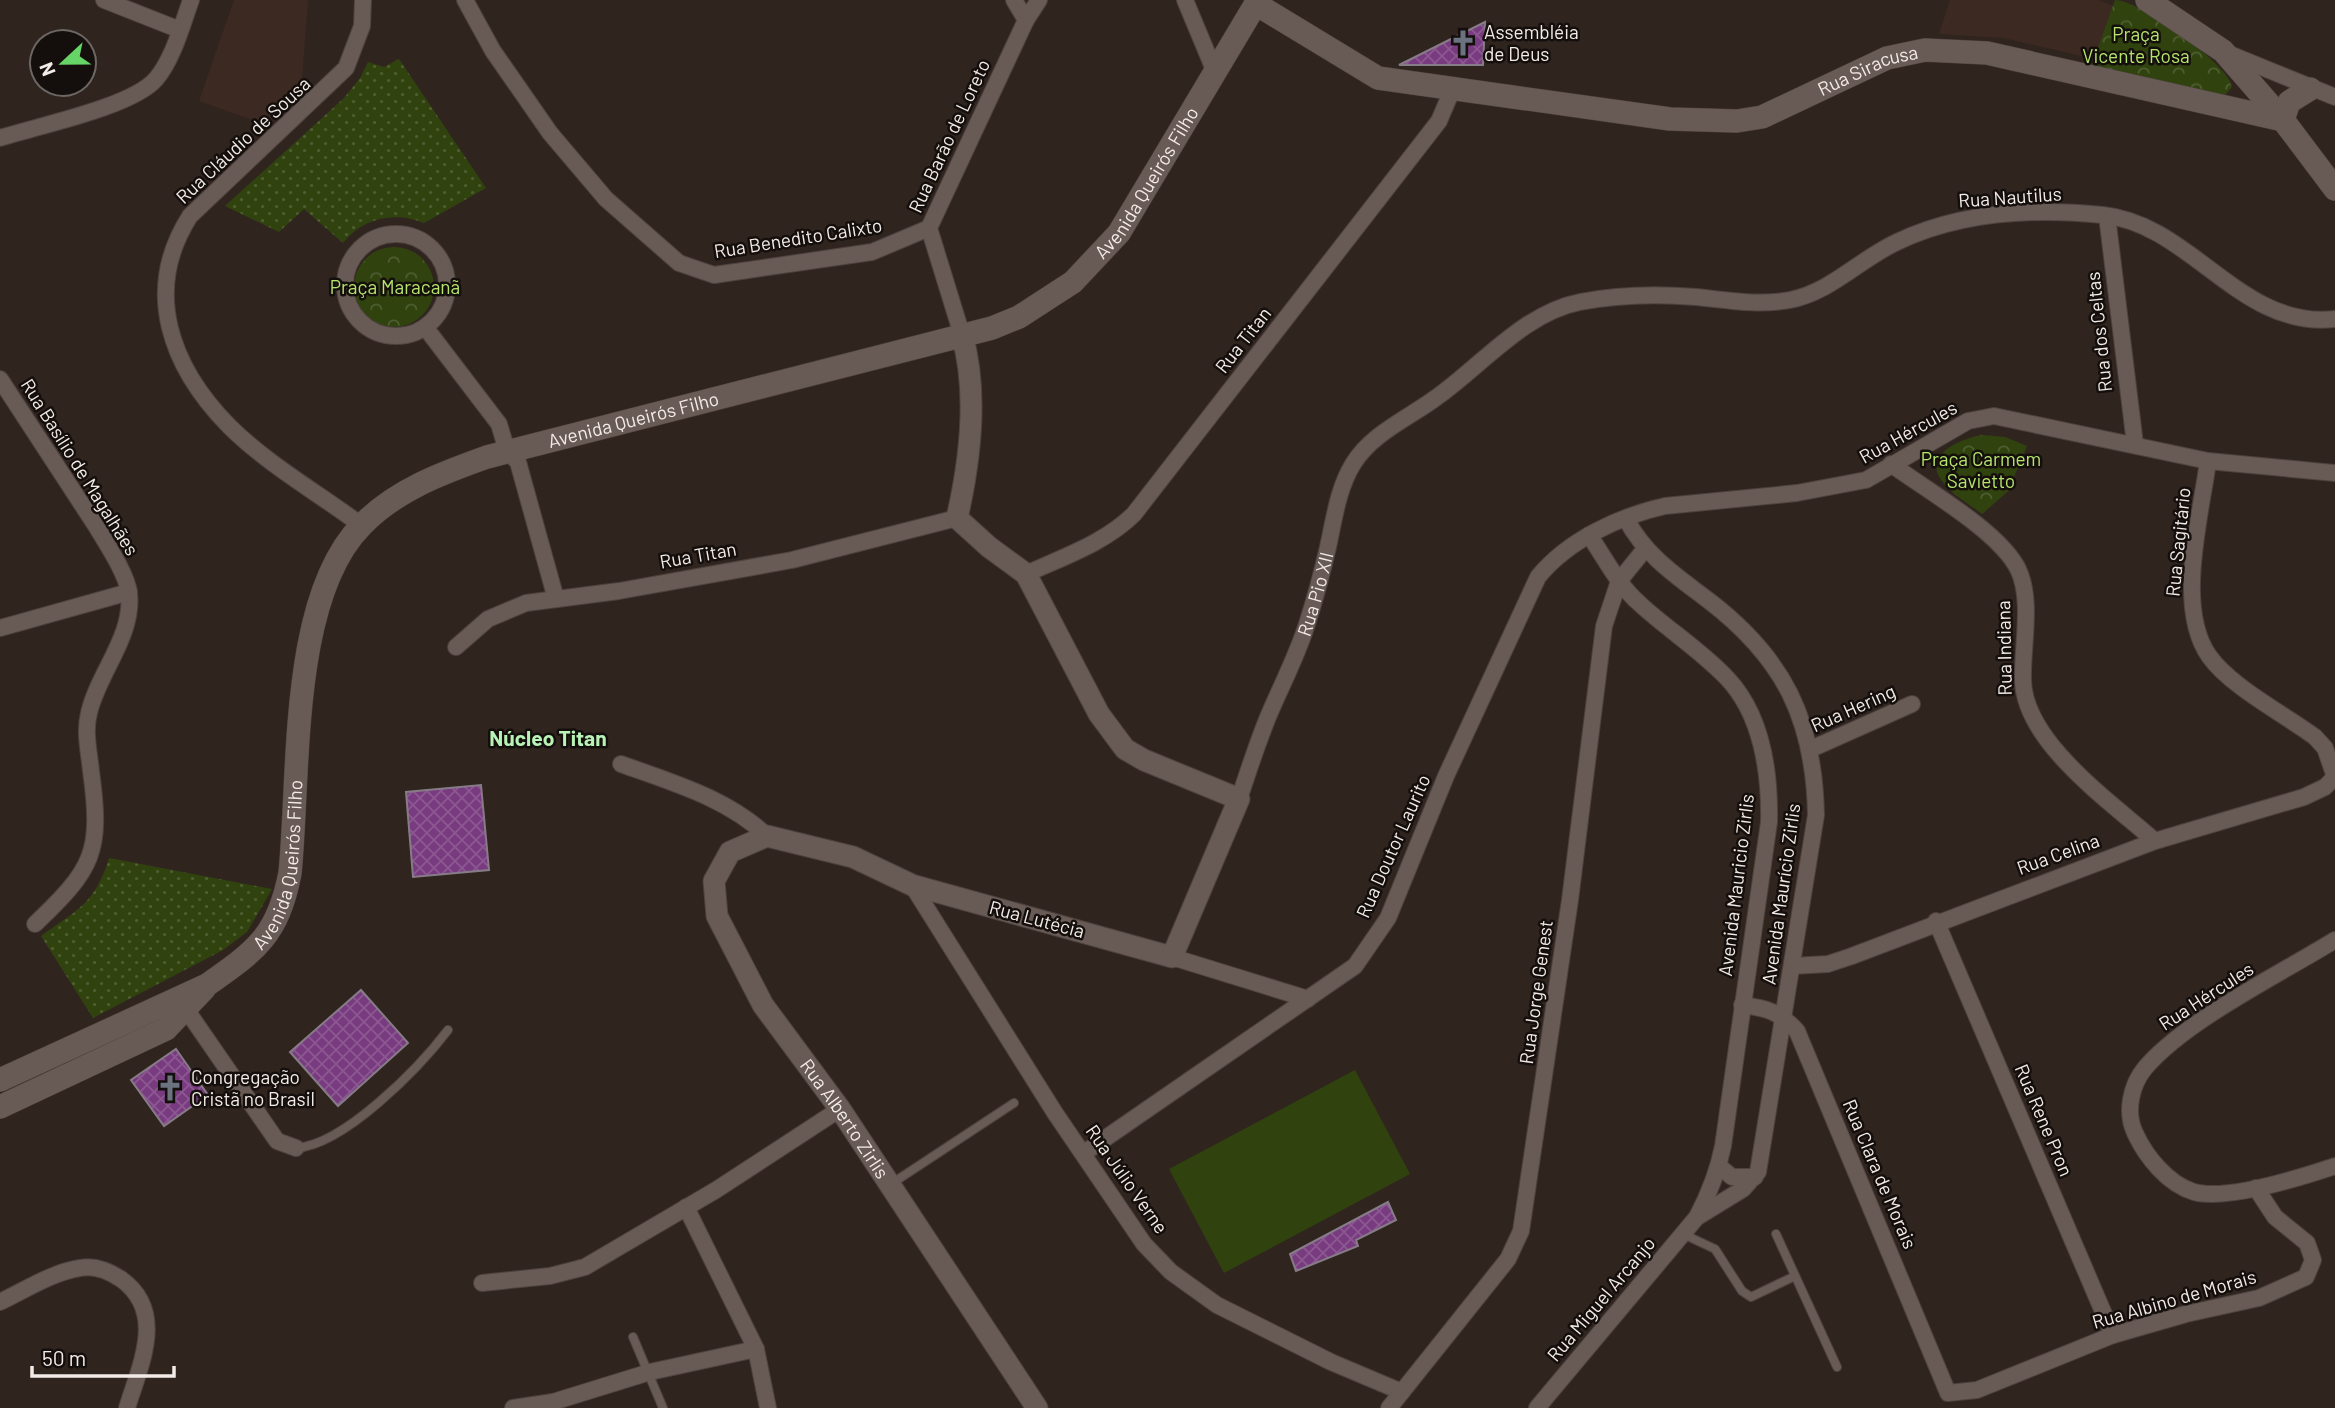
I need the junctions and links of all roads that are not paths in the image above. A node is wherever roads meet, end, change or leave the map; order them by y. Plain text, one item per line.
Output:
1 (104, 0) edge
2 (191, 0) edge
3 (363, 0) edge
4 (465, 0) edge
5 (1014, 0) edge
6 (1039, 0) edge
7 (1185, 0) edge
8 (2147, 0) edge
9 (1257, 2) edge
10 (1026, 20) junction
11 (180, 30) junction
12 (2223, 51) junction
13 (1215, 72) junction
14 (1453, 88) junction
15 (2311, 89) junction
16 (2335, 97) edge
17 (2283, 120) junction
18 (0, 138) edge
19 (2335, 189) edge
20 (2107, 216) junction
21 (929, 228) junction
22 (1553, 309) joint
23 (2335, 319) edge
24 (425, 327) junction
25 (962, 335) junction
26 (0, 379) edge
27 (2135, 444) junction
28 (506, 451) junction
29 (2208, 461) junction
30 (1891, 464) junction
31 (2335, 473) edge
32 (957, 517) junction
33 (1626, 519) junction
34 (361, 525) junction
35 (1589, 535) junction
36 (1645, 549) junction
37 (1026, 574) junction
38 (1619, 581) junction
39 (129, 592) junction
40 (556, 600) junction
41 (0, 628) edge
42 (456, 647) dead end
43 (1912, 704) dead end
44 (1811, 749) junction
45 (621, 764) dead end
46 (2335, 777) edge
47 (1239, 799) junction
48 (767, 836) junction
49 (2155, 841) junction
50 (912, 885) junction
51 (1936, 921) junction
52 (35, 924) dead end
53 (2335, 940) edge
54 (1172, 957) junction
55 (1793, 966) junction
56 (1308, 999) junction
57 (182, 1003) junction
58 (1742, 1006) junction
59 (1784, 1016) junction
60 (448, 1030) dead end
61 (0, 1080) edge
62 (1014, 1103) dead end
63 (0, 1107) edge
64 (840, 1109) junction
65 (296, 1149) joint
66 (1084, 1153) junction
67 (1719, 1166) junction
68 (2335, 1166) edge
69 (1755, 1177) junction
70 (890, 1185) junction
71 (2256, 1188) junction
72 (686, 1207) junction
73 (1697, 1217) junction
74 (1683, 1234) junction
75 (1776, 1234) dead end
76 (1795, 1276) junction
77 (482, 1283) dead end
78 (0, 1301) edge
79 (2113, 1335) junction
80 (634, 1337) dead end
81 (756, 1349) junction
82 (1837, 1367) dead end
83 (650, 1372) junction
84 (1402, 1392) junction
85 (1948, 1393) joint
86 (127, 1408) edge
87 (513, 1408) edge
88 (663, 1408) edge
89 (768, 1408) edge
90 (1037, 1408) edge
91 (1389, 1408) edge
92 (1537, 1408) edge

1 - 11 street
2 - 11 street
3 - 34 street, Rua Cláudio de Sousa
4 - 21 street, Rua Benedito Calixto
5 - 10 street
6 - 10 street, Rua Barão de Loreto
7 - 13 street
8 - 12 main road
9 - 13 main road, Avenida Queirós Filho
9 - 14 main road, Rua Siracusa
10 - 21 street, Rua Barão de Loreto
11 - 18 street
12 - 15 street
12 - 17 main road
13 - 25 main road, Avenida Queirós Filho
14 - 17 main road, Rua Siracusa
14 - 37 street, Rua Titan
15 - 16 street
15 - 17 main road
17 - 19 main road
20 - 22 street, Rua Nautilus
20 - 23 street, Rua Nautilus
20 - 27 street, Rua dos Celtas
21 - 25 street, Rua Barão de Loreto
22 - 47 street, Rua Pio XII
24 - 24 street
24 - 28 street
25 - 28 main road, Avenida Queirós Filho
25 - 32 street
26 - 39 street, Rua Basílio de Magalhães
27 - 29 street, Rua Hércules
27 - 30 street, Rua Hércules
28 - 34 main road, Avenida Queirós Filho
28 - 40 street
29 - 31 street, Rua Hércules
29 - 46 street, Rua Sagitário
30 - 33 street, Rua Hércules
30 - 49 street, Rua Indiana
32 - 37 street
32 - 40 street, Rua Titan
33 - 35 street
33 - 36 street, Avenida Maurício Zirlis
34 - 57 main road, Avenida Queirós Filho
35 - 38 street, Avenida Mauricio Zirlis
35 - 56 street, Rua Doutor Laurito
36 - 38 street, Rua Jorge Genest
36 - 44 street, Avenida Maurício Zirlis
37 - 47 street
38 - 58 street, Avenida Mauricio Zirlis
38 - 84 street, Rua Jorge Genest
39 - 41 street
39 - 52 street
40 - 42 street, Rua Titan
43 - 44 street, Rua Hering
44 - 55 street, Avenida Maurício Zirlis
45 - 48 street
46 - 49 street, Rua Celina
47 - 54 street, Rua Pio XII
48 - 50 street, Rua Lutécia
48 - 64 street, Rua Alberto Zirlis
49 - 51 street, Rua Celina
50 - 54 street, Rua Lutécia
50 - 66 street, Rua Júlio Verne
51 - 55 street, Rua Celina
51 - 79 street, Rua Rene Pron
53 - 71 street, Rua Hércules
54 - 56 street, Rua Lutécia
55 - 59 street, Avenida Maurício Zirlis
56 - 66 street, Rua Doutor Laurito
57 - 61 main road, Avenida Queirós Filho
57 - 63 main road, Avenida Queirós Filho
57 - 65 street
58 - 59 street
58 - 67 street, Avenida Mauricio Zirlis
59 - 69 street, Avenida Maurício Zirlis
59 - 85 street, Rua Clara de Morais
60 - 65 lane
62 - 70 lane
64 - 70 street, Rua Alberto Zirlis
64 - 72 street
66 - 84 street, Rua Júlio Verne
67 - 69 street
67 - 73 street, Avenida Mauricio Zirlis
68 - 71 street, Rua Hércules
69 - 73 street
70 - 90 street, Rua Alberto Zirlis
71 - 79 street, Rua Albino de Morais
72 - 77 street
72 - 81 street
73 - 74 street, Rua Miguel Arcanjo
74 - 76 lane
74 - 92 street, Rua Miguel Arcanjo
75 - 76 lane
76 - 82 lane
78 - 86 street
79 - 85 street, Rua Albino de Morais
80 - 83 lane
81 - 83 street
81 - 89 street
83 - 87 street
83 - 88 lane
84 - 91 street, Rua Jorge Genest

